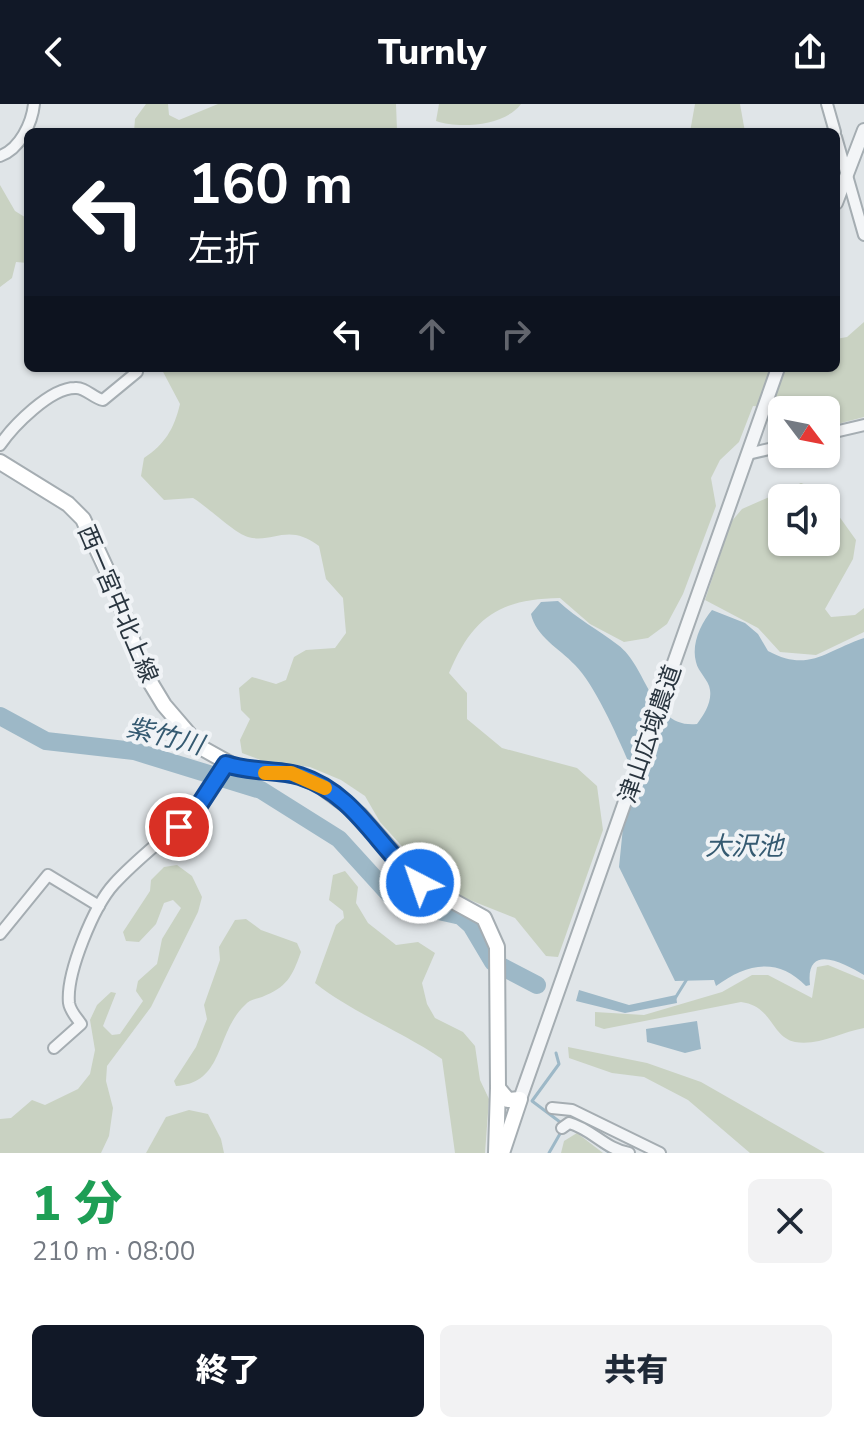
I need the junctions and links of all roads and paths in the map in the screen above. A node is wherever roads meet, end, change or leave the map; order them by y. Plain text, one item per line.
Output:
1 (34, 104) edge
2 (827, 104) edge
3 (27, 128) edge
4 (834, 128) edge
5 (864, 130) edge
6 (24, 133) edge
7 (840, 142) edge
8 (857, 146) junction
9 (840, 155) edge
10 (0, 156) edge
11 (845, 177) junction
12 (840, 193) edge
13 (840, 204) edge
14 (853, 206) junction
15 (864, 235) edge
16 (137, 372) dead end
17 (777, 372) edge
18 (864, 425) edge
19 (840, 431) edge
20 (0, 445) edge
21 (768, 449) edge
22 (748, 454) junction
23 (0, 462) edge
24 (224, 769) junction
25 (99, 906) junction
26 (0, 934) edge
27 (54, 1048) dead end
28 (498, 1088) junction
29 (520, 1099) junction
30 (552, 1108) dead end
31 (562, 1128) dead end
32 (499, 1153) edge
33 (629, 1153) edge
34 (660, 1153) edge

1 - 3 street
2 - 4 street
5 - 8 street
6 - 10 street
7 - 8 street
8 - 11 street
9 - 11 street
11 - 12 street
11 - 14 street
13 - 14 street
14 - 15 street
16 - 20 street
17 - 22 street, 津山広域農道
18 - 19 street
21 - 22 street
22 - 29 street, 津山広域農道
23 - 24 main road, 西一宮中北上線
24 - 25 street
24 - 28 main road, 西一宮中北上線
25 - 26 street
25 - 27 street
28 - 29 main road
28 - 32 main road, 西一宮中北上線
29 - 32 main road
30 - 34 street
31 - 33 street

